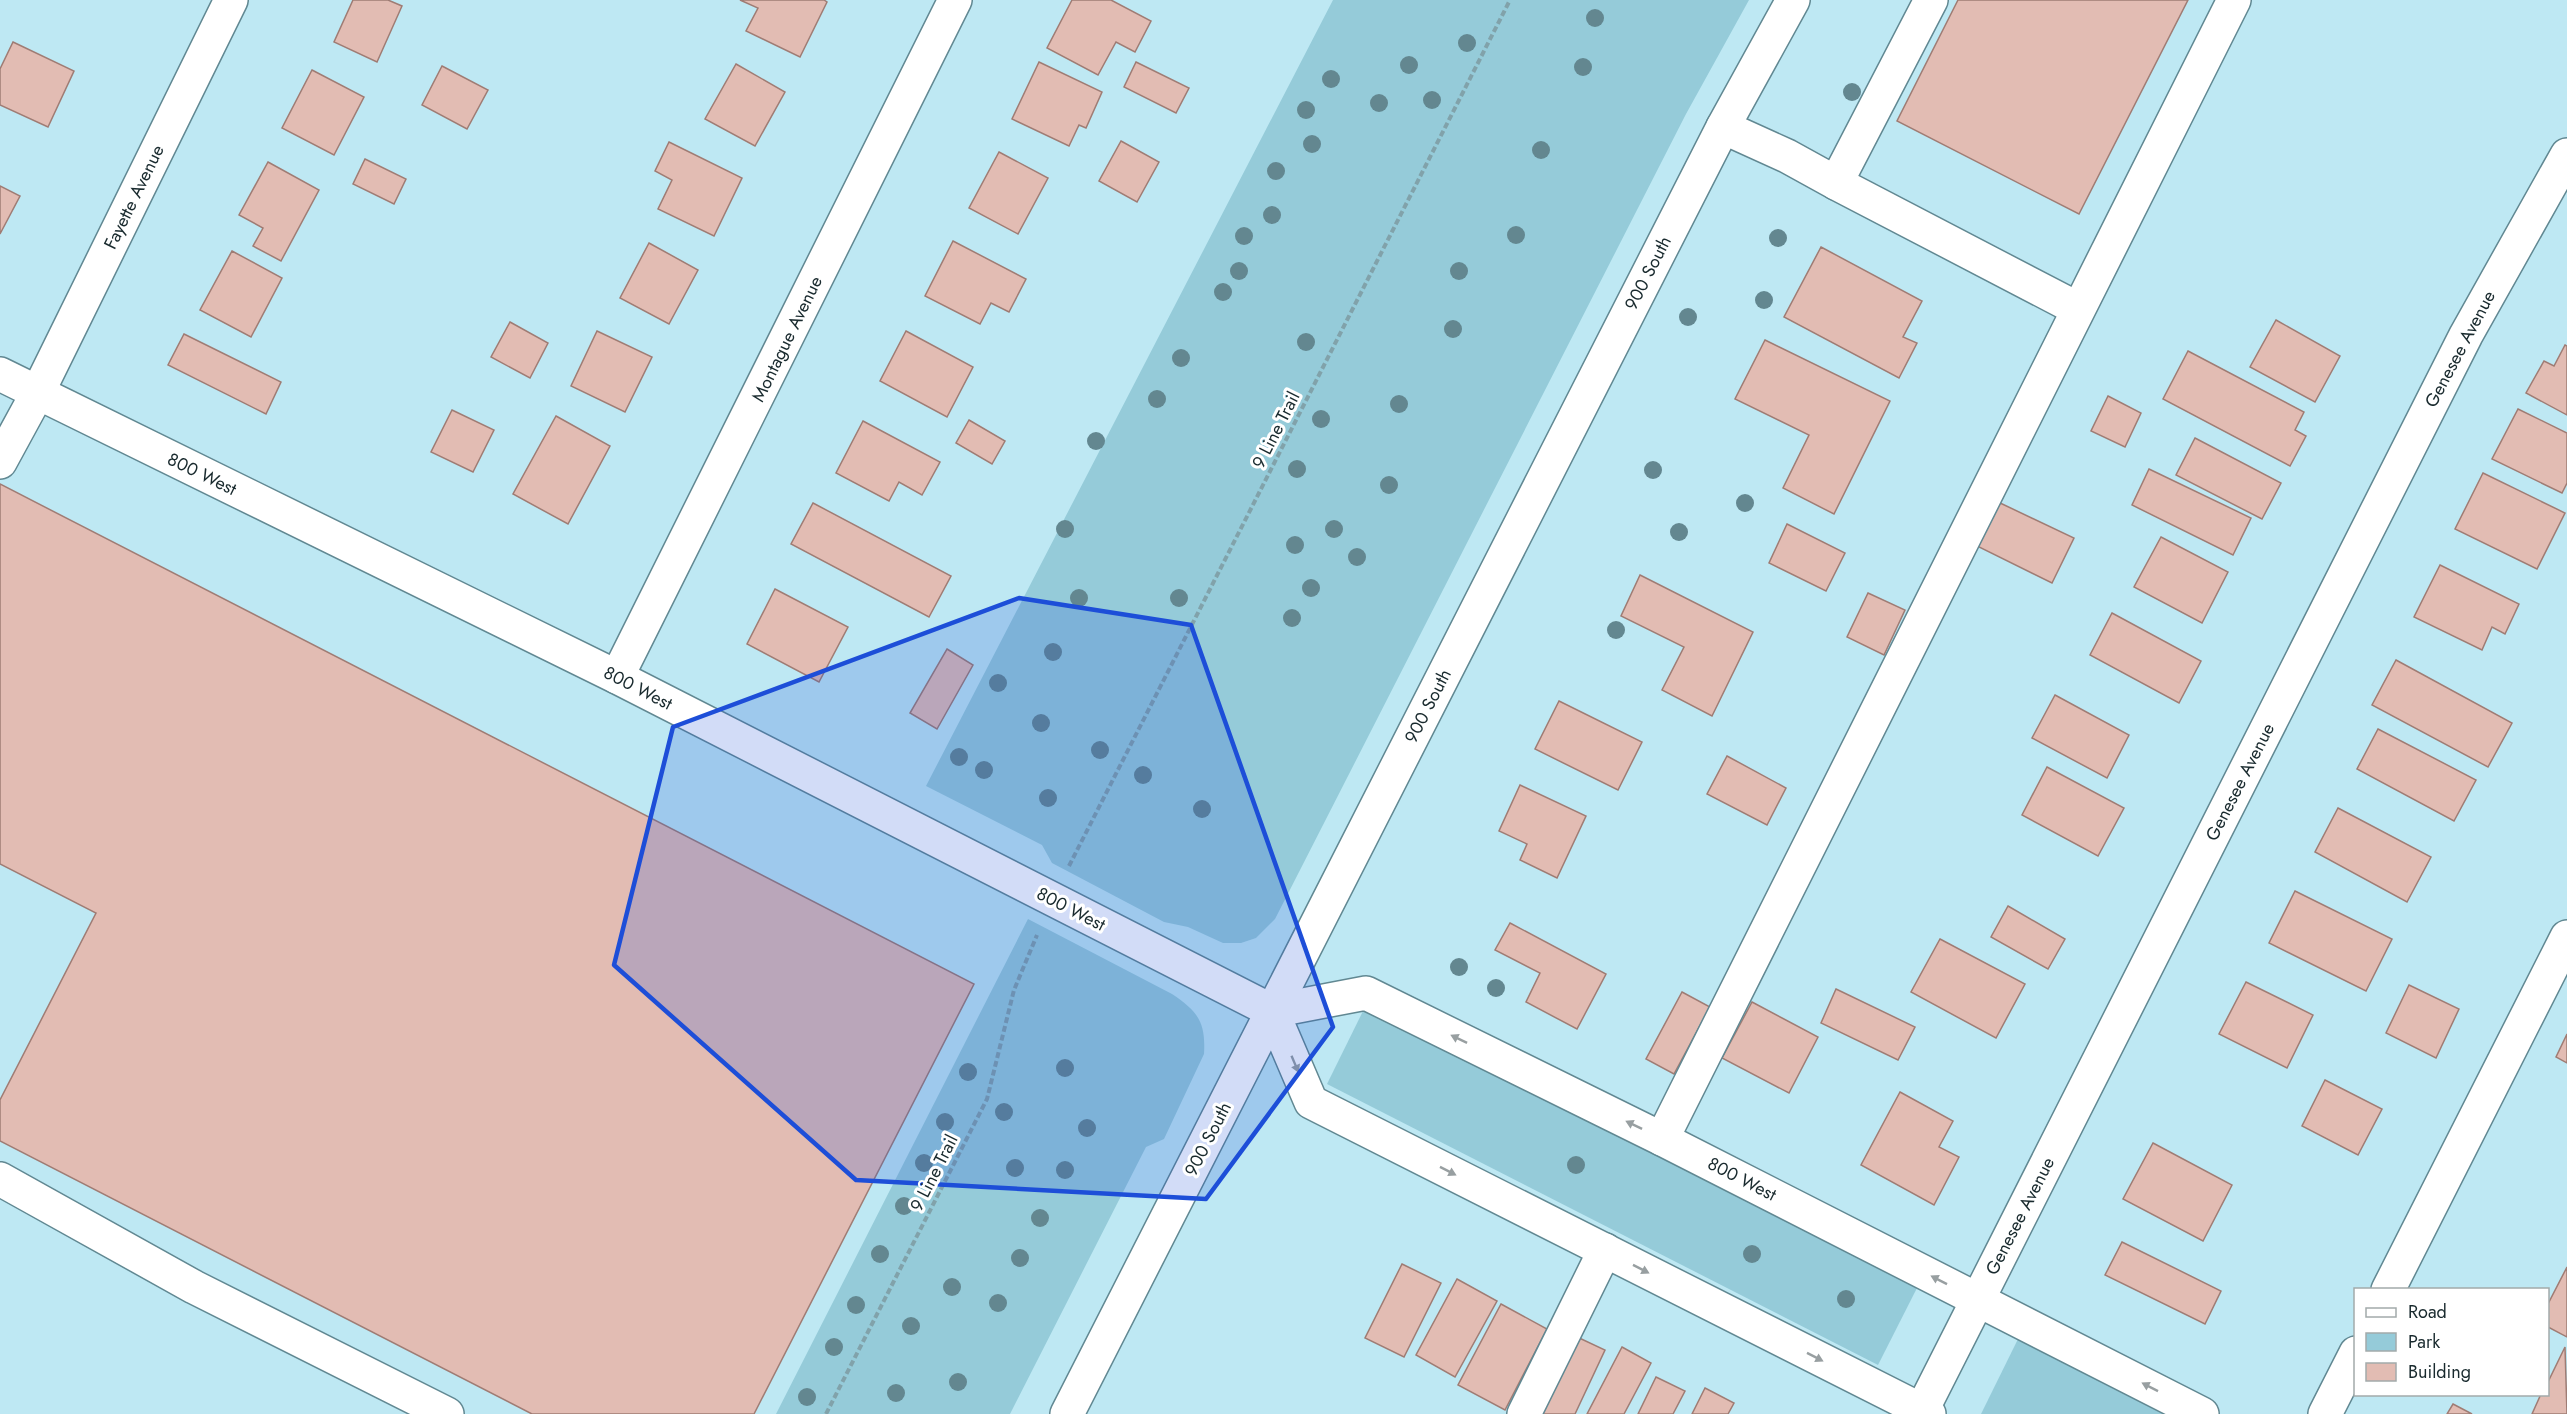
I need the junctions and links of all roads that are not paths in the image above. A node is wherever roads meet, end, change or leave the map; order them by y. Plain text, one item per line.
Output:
1 (231, 0) edge
2 (955, 0) edge
3 (1793, 0) edge
4 (1931, 0) edge
5 (2234, 0) edge
6 (1723, 127) junction
7 (2567, 155) edge
8 (1836, 183) junction
9 (2078, 309) junction
10 (0, 374) edge
11 (37, 394) junction
12 (0, 462) edge
13 (617, 677) junction
14 (2567, 937) edge
15 (1272, 1011) junction
16 (1662, 1138) junction
17 (0, 1179) edge
18 (1605, 1250) junction
19 (2389, 1288) edge
20 (1978, 1299) junction
21 (2354, 1355) edge
22 (1923, 1413) edge
23 (447, 1414) edge
24 (1067, 1414) edge
25 (1524, 1414) edge
26 (2202, 1414) edge
27 (2325, 1414) edge

1 - 11 street, Fayette Avenue
2 - 13 street, Montague Avenue
3 - 6 street, 900 South
4 - 8 street
5 - 9 street
6 - 8 street
6 - 15 street, 900 South
7 - 20 street, Genesee Avenue
8 - 9 street
9 - 16 street
10 - 11 street, 800 West
11 - 12 street, Fayette Avenue
11 - 13 street, 800 West
13 - 15 street, 800 West
14 - 19 street
16 -> 15 street, 800 West
15 -> 18 street
15 - 24 street, 900 South
20 -> 16 street, 800 West
17 - 23 street
18 -> 22 street
18 - 25 street
20 - 22 street, Genesee Avenue
26 -> 20 street, 800 West
21 - 27 street

